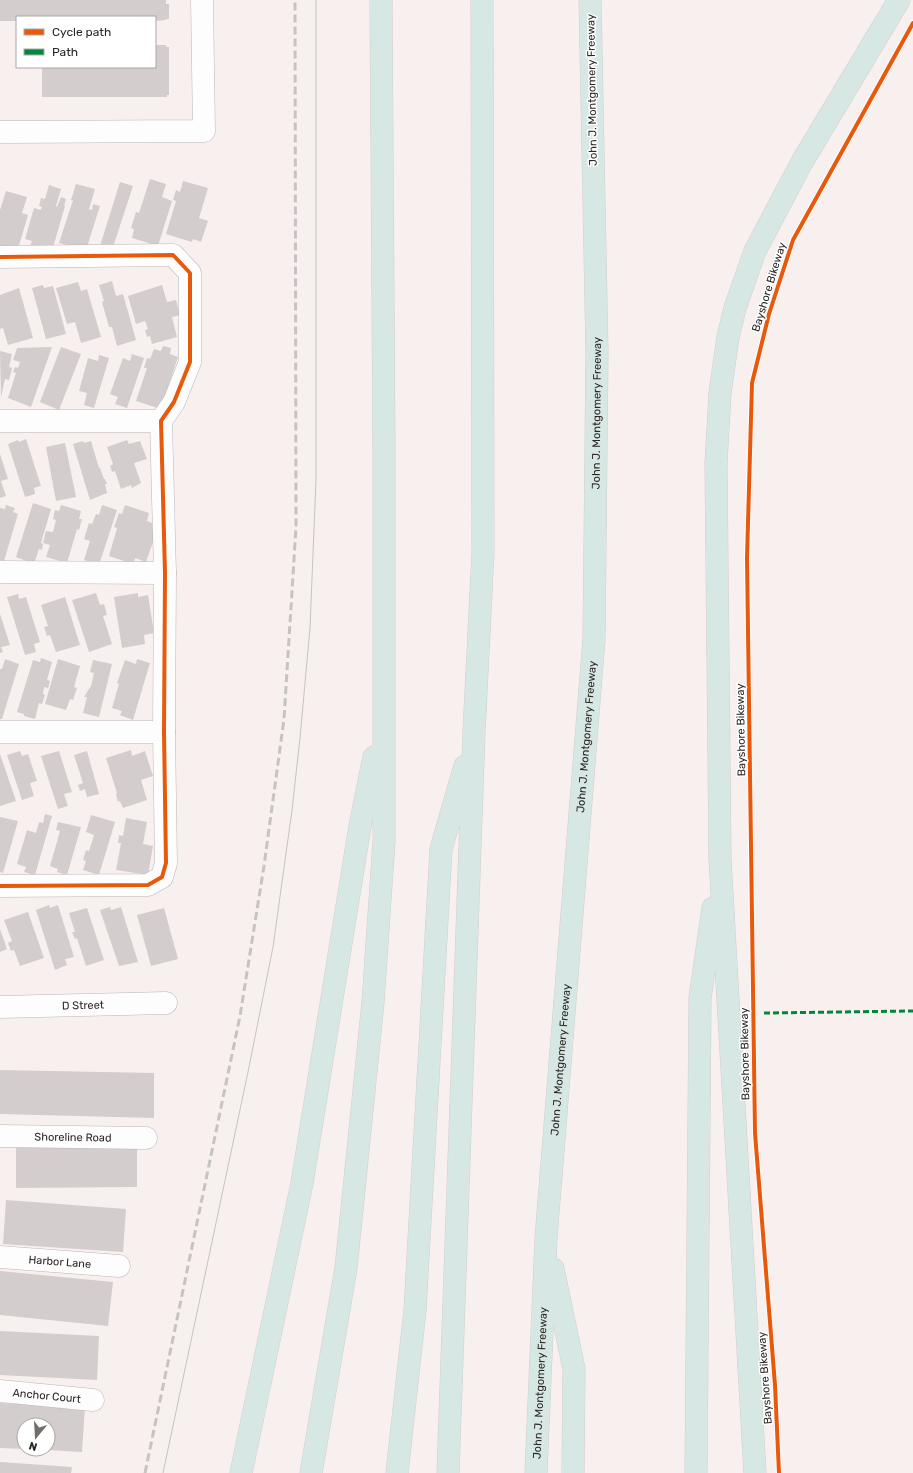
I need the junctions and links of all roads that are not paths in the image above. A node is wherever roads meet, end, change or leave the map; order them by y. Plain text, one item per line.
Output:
1 (202, 0) edge
2 (381, 0) edge
3 (482, 0) edge
4 (590, 0) edge
5 (899, 0) edge
6 (0, 132) edge
7 (0, 257) edge
8 (0, 421) edge
9 (161, 421) junction
10 (0, 572) edge
11 (165, 573) junction
12 (384, 711) junction
13 (0, 732) edge
14 (164, 732) junction
15 (474, 732) junction
16 (720, 859) junction
17 (0, 886) edge
18 (166, 1003) dead end
19 (0, 1007) edge
20 (0, 1136) edge
21 (146, 1138) dead end
22 (546, 1238) junction
23 (0, 1257) edge
24 (119, 1266) dead end
25 (0, 1391) edge
26 (93, 1400) dead end
27 (240, 1473) edge
28 (312, 1473) edge
29 (397, 1473) edge
30 (448, 1473) edge
31 (536, 1473) edge
32 (572, 1473) edge
33 (696, 1473) edge
34 (755, 1473) edge

1 - 6 street
2 - 12 highway
3 - 15 highway
4 - 22 highway, John J. Montgomery Freeway
5 - 16 highway
7 - 9 street
8 - 9 street
9 - 11 street
10 - 11 street
11 - 14 street
12 - 27 highway
12 - 28 highway
13 - 14 street
14 - 17 street
15 - 29 highway
15 - 30 highway
16 - 33 highway
16 - 34 highway
18 - 19 street, D Street
20 - 21 street, Shoreline Road
22 - 31 highway, John J. Montgomery Freeway
22 - 32 highway
23 - 24 street, Harbor Lane
25 - 26 street, Anchor Court

